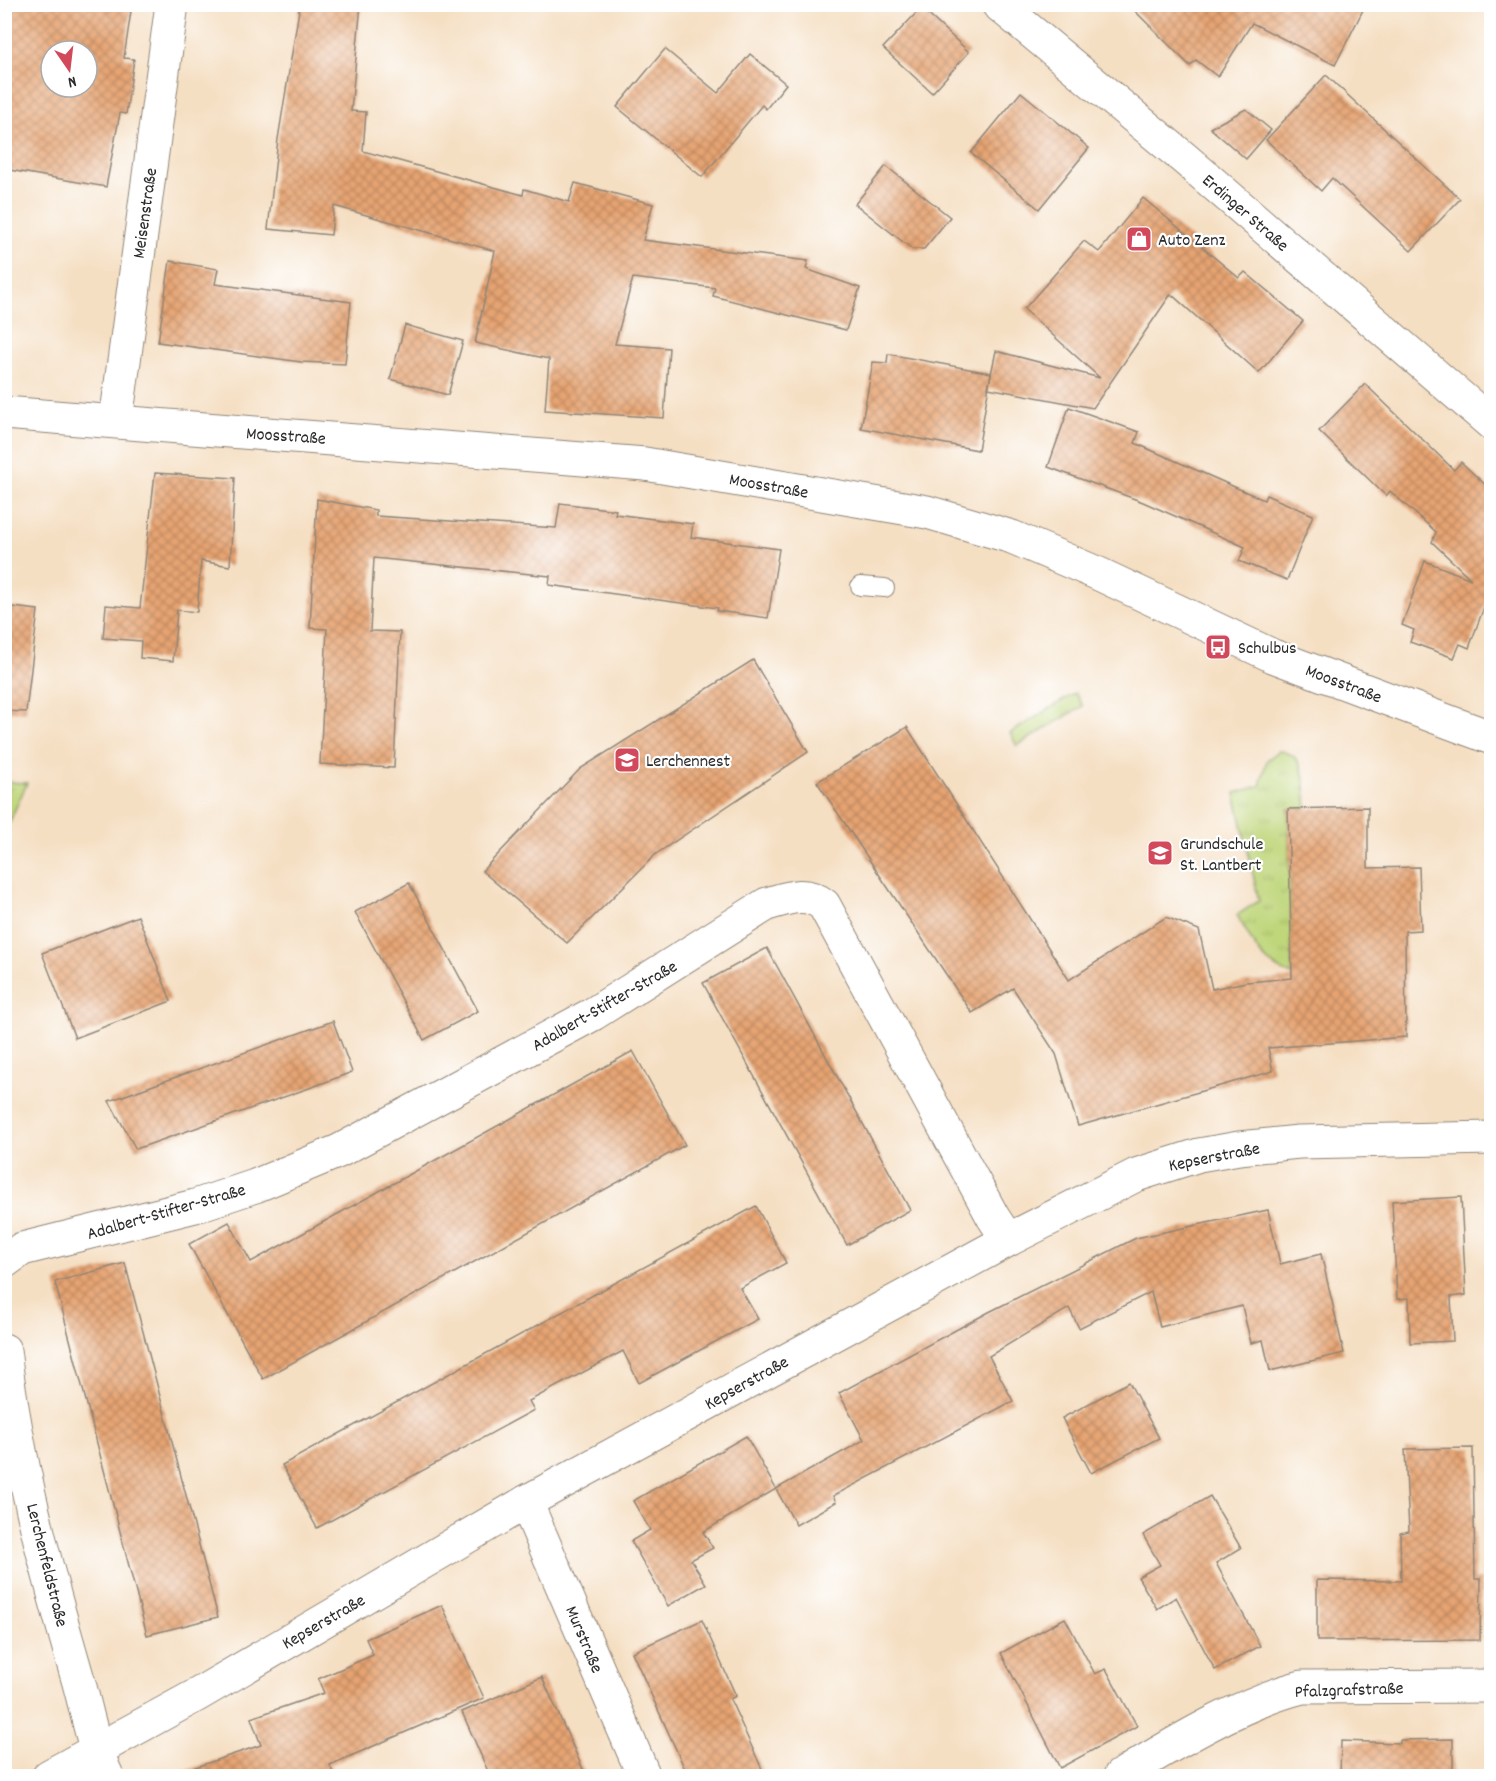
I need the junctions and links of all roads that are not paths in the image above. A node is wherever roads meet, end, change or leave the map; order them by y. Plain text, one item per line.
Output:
1 (172, 4) edge
2 (998, 4) edge
3 (4, 413) edge
4 (116, 421) junction
5 (1491, 423) edge
6 (860, 586) dead end
7 (885, 588) dead end
8 (1491, 738) edge
9 (1491, 1138) edge
10 (1008, 1240) junction
11 (13, 1256) edge
12 (4, 1350) edge
13 (526, 1502) junction
14 (1491, 1686) edge
15 (101, 1764) edge
16 (50, 1776) edge
17 (644, 1776) edge
18 (1120, 1776) edge

1 - 4 street, Meisenstraße
2 - 5 street, Erdinger Straße
3 - 4 street, Moosstraße
4 - 8 street, Moosstraße
6 - 7 lane
9 - 10 street, Kepserstraße
10 - 11 street, Adalbert-Stifter-Straße
10 - 13 street, Kepserstraße
12 - 15 street, Lerchenfeldstraße
13 - 15 street, Kepserstraße
13 - 17 street, Murstraße
14 - 18 street, Pfalzgrafstraße
15 - 16 street, Kepserstraße

